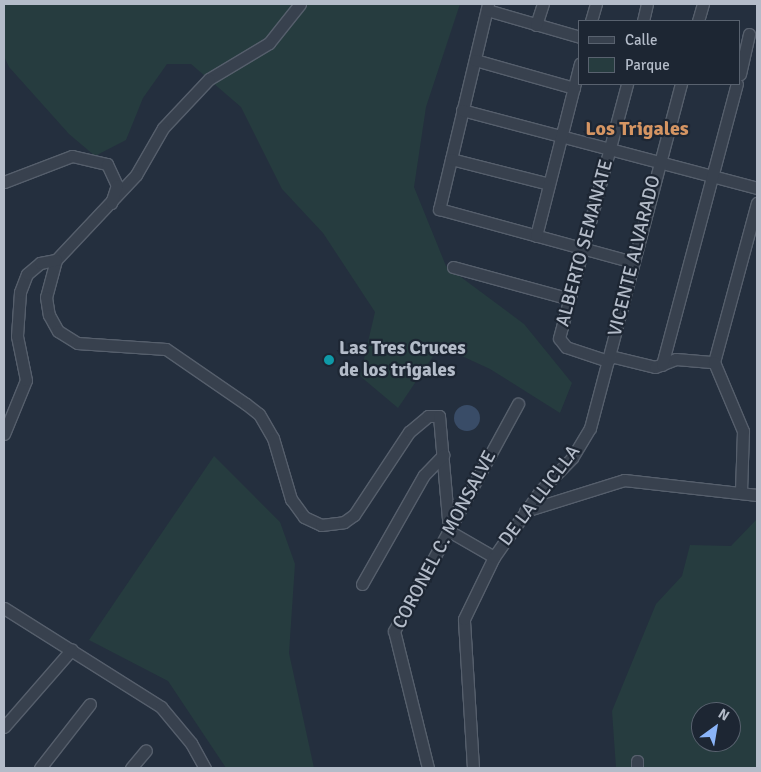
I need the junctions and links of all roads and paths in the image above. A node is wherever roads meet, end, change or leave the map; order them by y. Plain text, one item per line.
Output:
1 (300, 4) edge
2 (543, 4) edge
3 (596, 4) edge
4 (647, 4) edge
5 (702, 4) edge
6 (487, 7) edge
7 (591, 20) edge
8 (643, 20) edge
9 (698, 20) edge
10 (536, 25) junction
11 (749, 34) dead end
12 (578, 36) edge
13 (475, 60) junction
14 (741, 70) edge
15 (578, 72) edge
16 (627, 85) edge
17 (681, 85) edge
18 (737, 85) edge
19 (574, 88) junction
20 (462, 110) junction
21 (561, 137) junction
22 (611, 148) junction
23 (451, 159) junction
24 (659, 162) junction
25 (713, 177) junction
26 (4, 182) edge
27 (549, 184) junction
28 (757, 188) edge
29 (757, 203) edge
30 (110, 207) junction
31 (536, 236) junction
32 (583, 249) junction
33 (56, 260) junction
34 (633, 262) junction
35 (453, 267) dead end
36 (570, 299) junction
37 (609, 359) junction
38 (714, 362) junction
39 (662, 365) junction
40 (518, 404) dead end
41 (590, 428) joint
42 (4, 434) edge
43 (443, 455) junction
44 (424, 475) junction
45 (442, 482) junction
46 (741, 491) junction
47 (757, 495) edge
48 (524, 511) junction
49 (449, 531) junction
50 (494, 557) junction
51 (362, 584) dead end
52 (4, 608) edge
53 (72, 649) junction
54 (90, 704) dead end
55 (4, 727) edge
56 (146, 750) dead end
57 (40, 768) edge
58 (131, 768) edge
59 (204, 768) edge
60 (428, 768) edge
61 (473, 768) edge

1 - 30 street
2 - 10 street
3 - 7 street
4 - 8 street
5 - 9 street
6 - 10 street
6 - 13 street
10 - 12 street
11 - 14 street
13 - 19 street
13 - 20 street
15 - 19 street
16 - 22 street, ALBERTO SEMANATE
17 - 24 street, VICENTE ALVARADO
18 - 25 street
19 - 21 street
20 - 21 street
20 - 23 street
21 - 22 street
21 - 27 street
22 - 24 street
22 - 32 street, ALBERTO SEMANATE
23 - 27 street
23 - 31 street
24 - 25 street
24 - 34 street, VICENTE ALVARADO
25 - 28 street
25 - 39 street
26 - 30 street
27 - 31 street
29 - 38 street
30 - 33 street
31 - 32 street
32 - 34 street
32 - 36 street, ALBERTO SEMANATE
33 - 42 street
33 - 43 street
34 - 37 street, VICENTE ALVARADO
35 - 36 street
36 - 37 street, ALBERTO SEMANATE
37 - 39 street
37 - 41 street, VICENTE ALVARADO
38 - 39 street
38 - 46 street
40 - 49 street, CORONEL C. MONSALVE
41 - 48 street, DE LA LLICLLA
43 - 44 street
43 - 45 street
44 - 45 street
44 - 51 street
45 - 49 street
46 - 47 street
46 - 48 street
48 - 50 street, DE LA LLICLLA
49 - 50 street
49 - 60 street, CORONEL C. MONSALVE
50 - 61 street, DE LA LLICLLA
52 - 53 street
53 - 55 street
53 - 59 street
54 - 57 street
56 - 58 street

